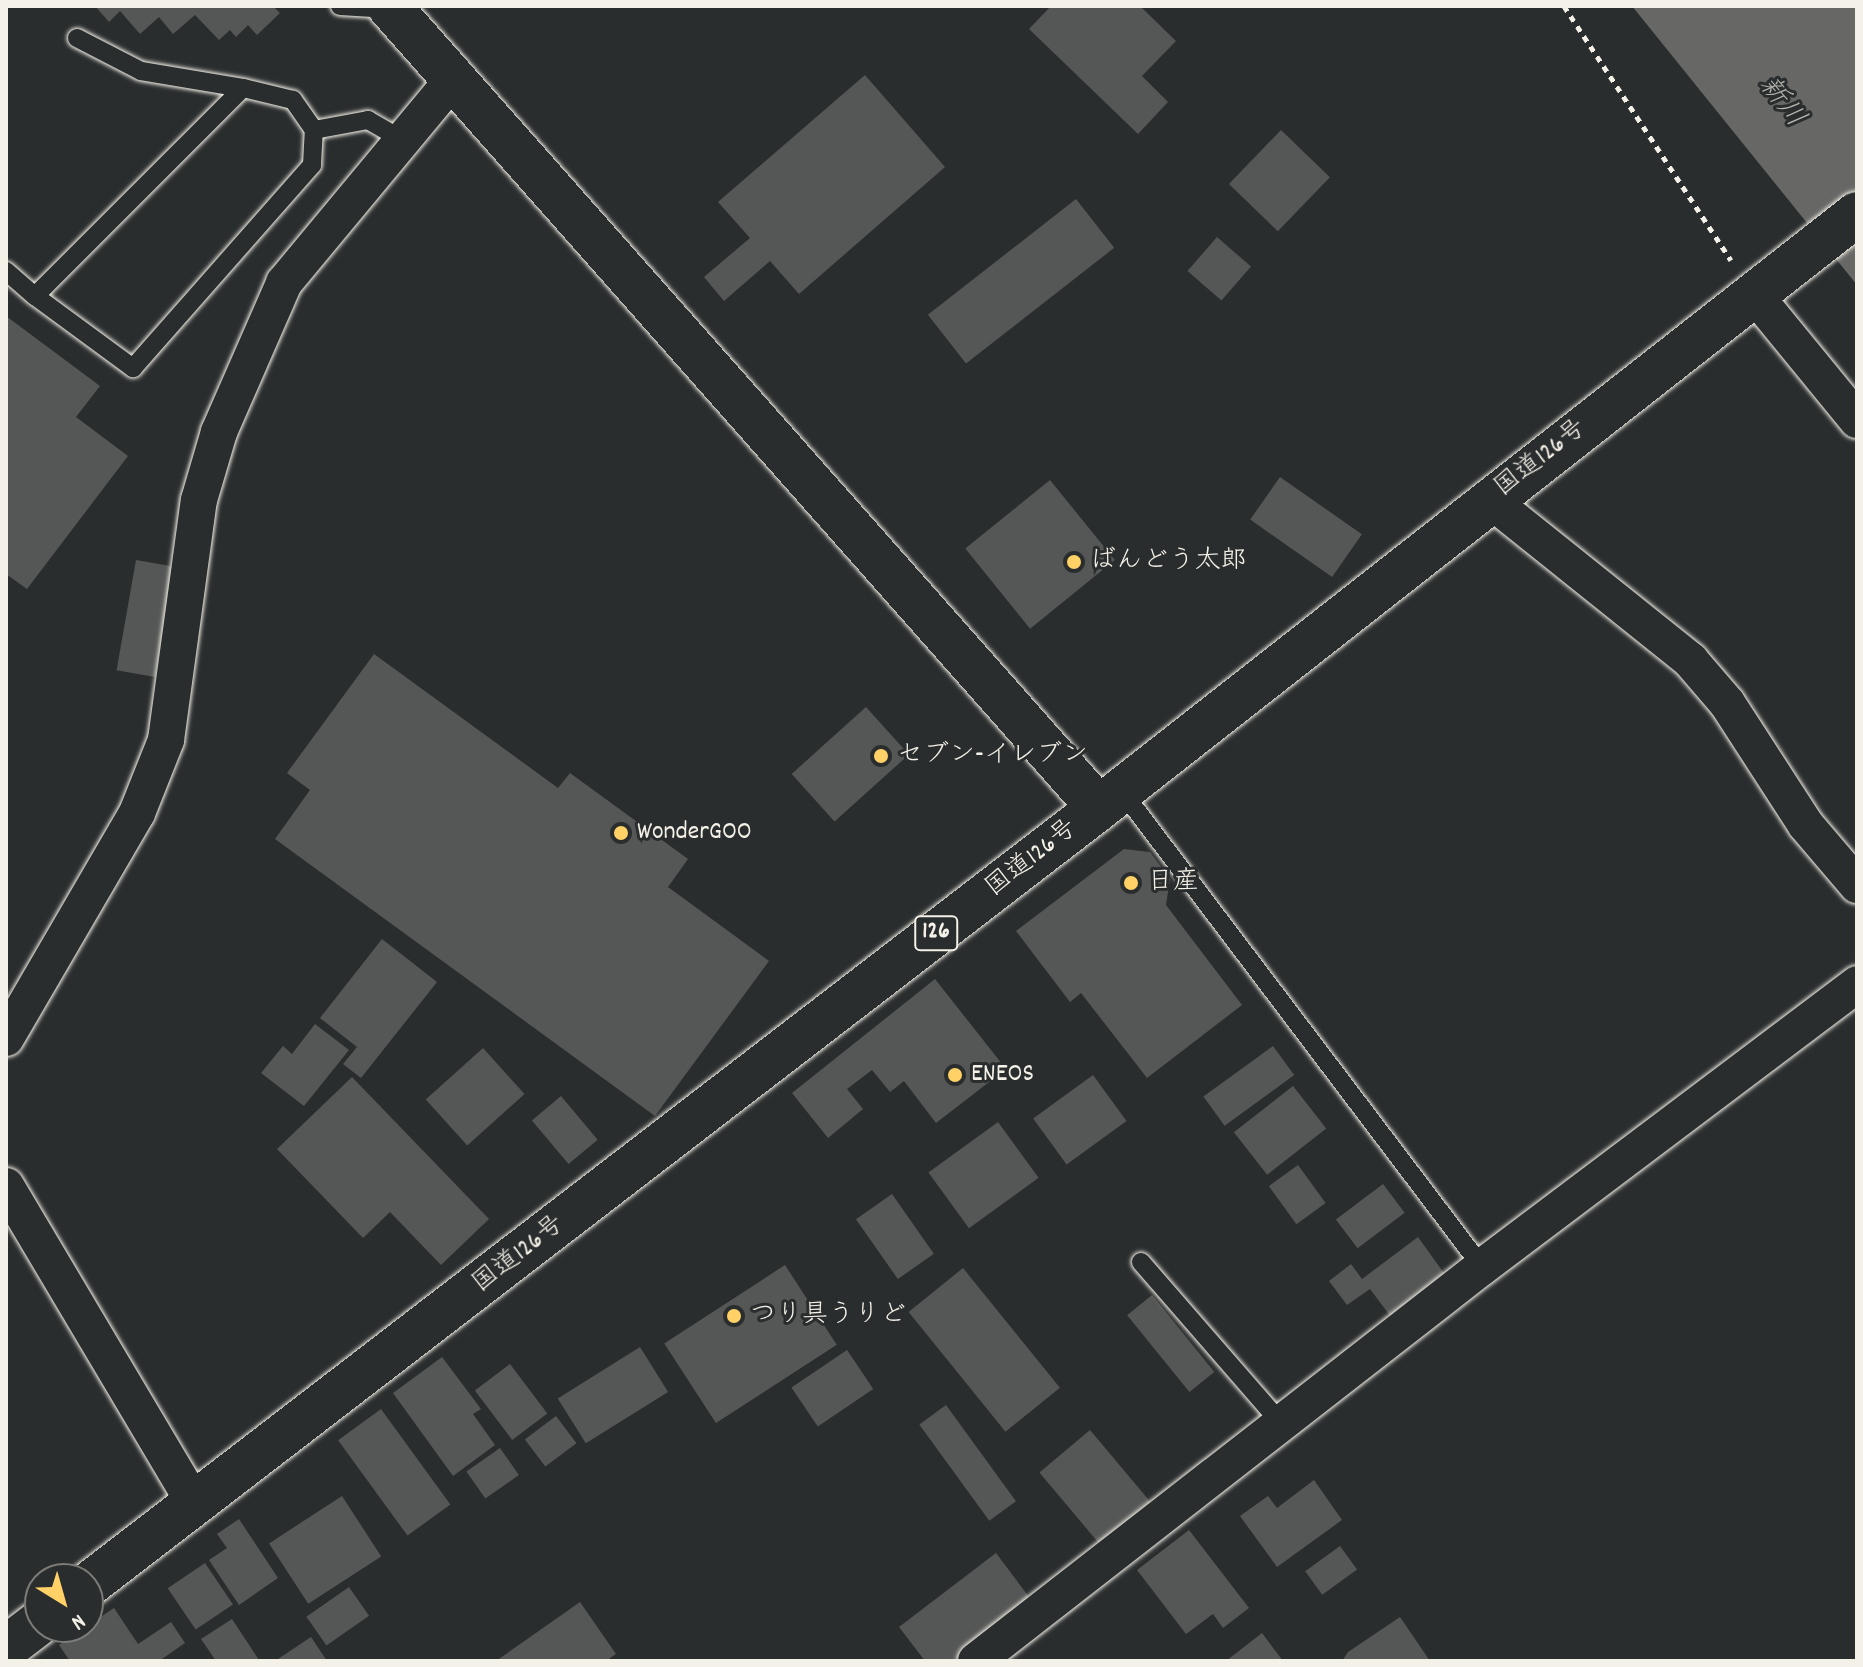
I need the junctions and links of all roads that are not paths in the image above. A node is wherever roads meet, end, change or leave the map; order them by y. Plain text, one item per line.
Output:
1 (340, 6) edge
2 (390, 8) edge
3 (77, 38) dead end
4 (454, 78) junction
5 (243, 88) junction
6 (314, 130) junction
7 (402, 140) junction
8 (1857, 214) edge
9 (6, 271) edge
10 (1766, 285) junction
11 (35, 296) junction
12 (1857, 420) edge
13 (1489, 499) junction
14 (1110, 799) junction
15 (1857, 885) edge
16 (1857, 984) edge
17 (6, 1038) edge
18 (6, 1186) edge
19 (1141, 1262) dead end
20 (1482, 1267) junction
21 (1282, 1424) junction
22 (195, 1504) junction
23 (104, 1573) edge
24 (976, 1661) edge

1 - 2 lane
2 - 4 main road
3 - 5 lane
4 - 7 street
4 - 14 main road
5 - 6 lane
5 - 11 lane
6 - 7 lane
6 - 11 lane
7 - 17 street
8 - 10 main road, 国道126号 / 126
9 - 11 lane
10 - 12 street
10 - 13 main road, 国道126号 / 126
13 - 14 main road, 国道126号 / 126
13 - 15 street
14 - 20 lane
14 - 22 main road, 国道126号 / 126
16 - 20 street
18 - 22 street
19 - 21 lane
20 - 21 street
21 - 24 street
22 - 23 main road, 国道126号 / 126

